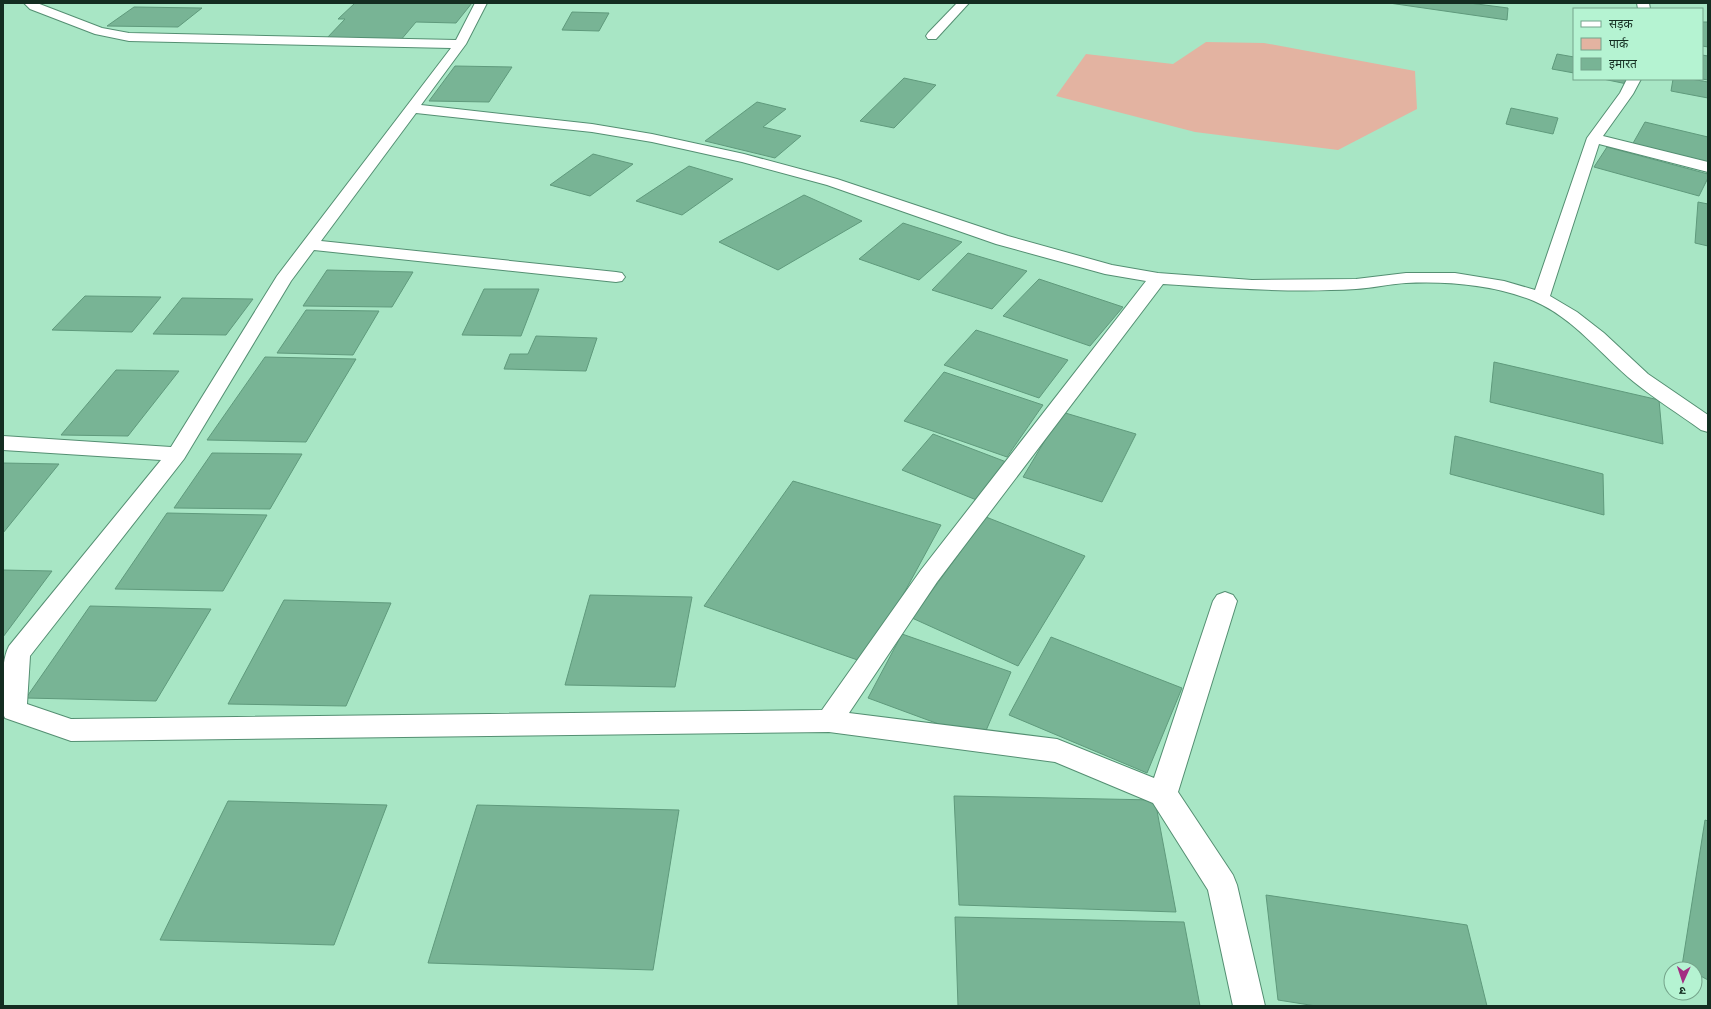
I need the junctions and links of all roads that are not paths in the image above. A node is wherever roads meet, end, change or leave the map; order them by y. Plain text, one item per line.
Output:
1 (30, 3) edge
2 (481, 3) edge
3 (963, 3) edge
4 (932, 36) dead end
5 (460, 44) junction
6 (1633, 80) edge
7 (412, 108) junction
8 (1594, 138) junction
9 (1708, 167) edge
10 (309, 245) junction
11 (616, 277) dead end
12 (1158, 278) junction
13 (1541, 298) junction
14 (1708, 425) edge
15 (3, 443) edge
16 (178, 454) junction
17 (1225, 601) dead end
18 (829, 720) junction
19 (1163, 794) junction
20 (1249, 1006) edge

1 - 5 street
2 - 5 street
3 - 4 street
5 - 7 street
6 - 8 street
7 - 10 street
7 - 12 street
8 - 9 street
8 - 13 street
10 - 11 street
10 - 16 street
12 - 13 street
12 - 18 street
13 - 14 street
15 - 16 street
16 - 18 street
17 - 19 street
18 - 19 street
19 - 20 street

